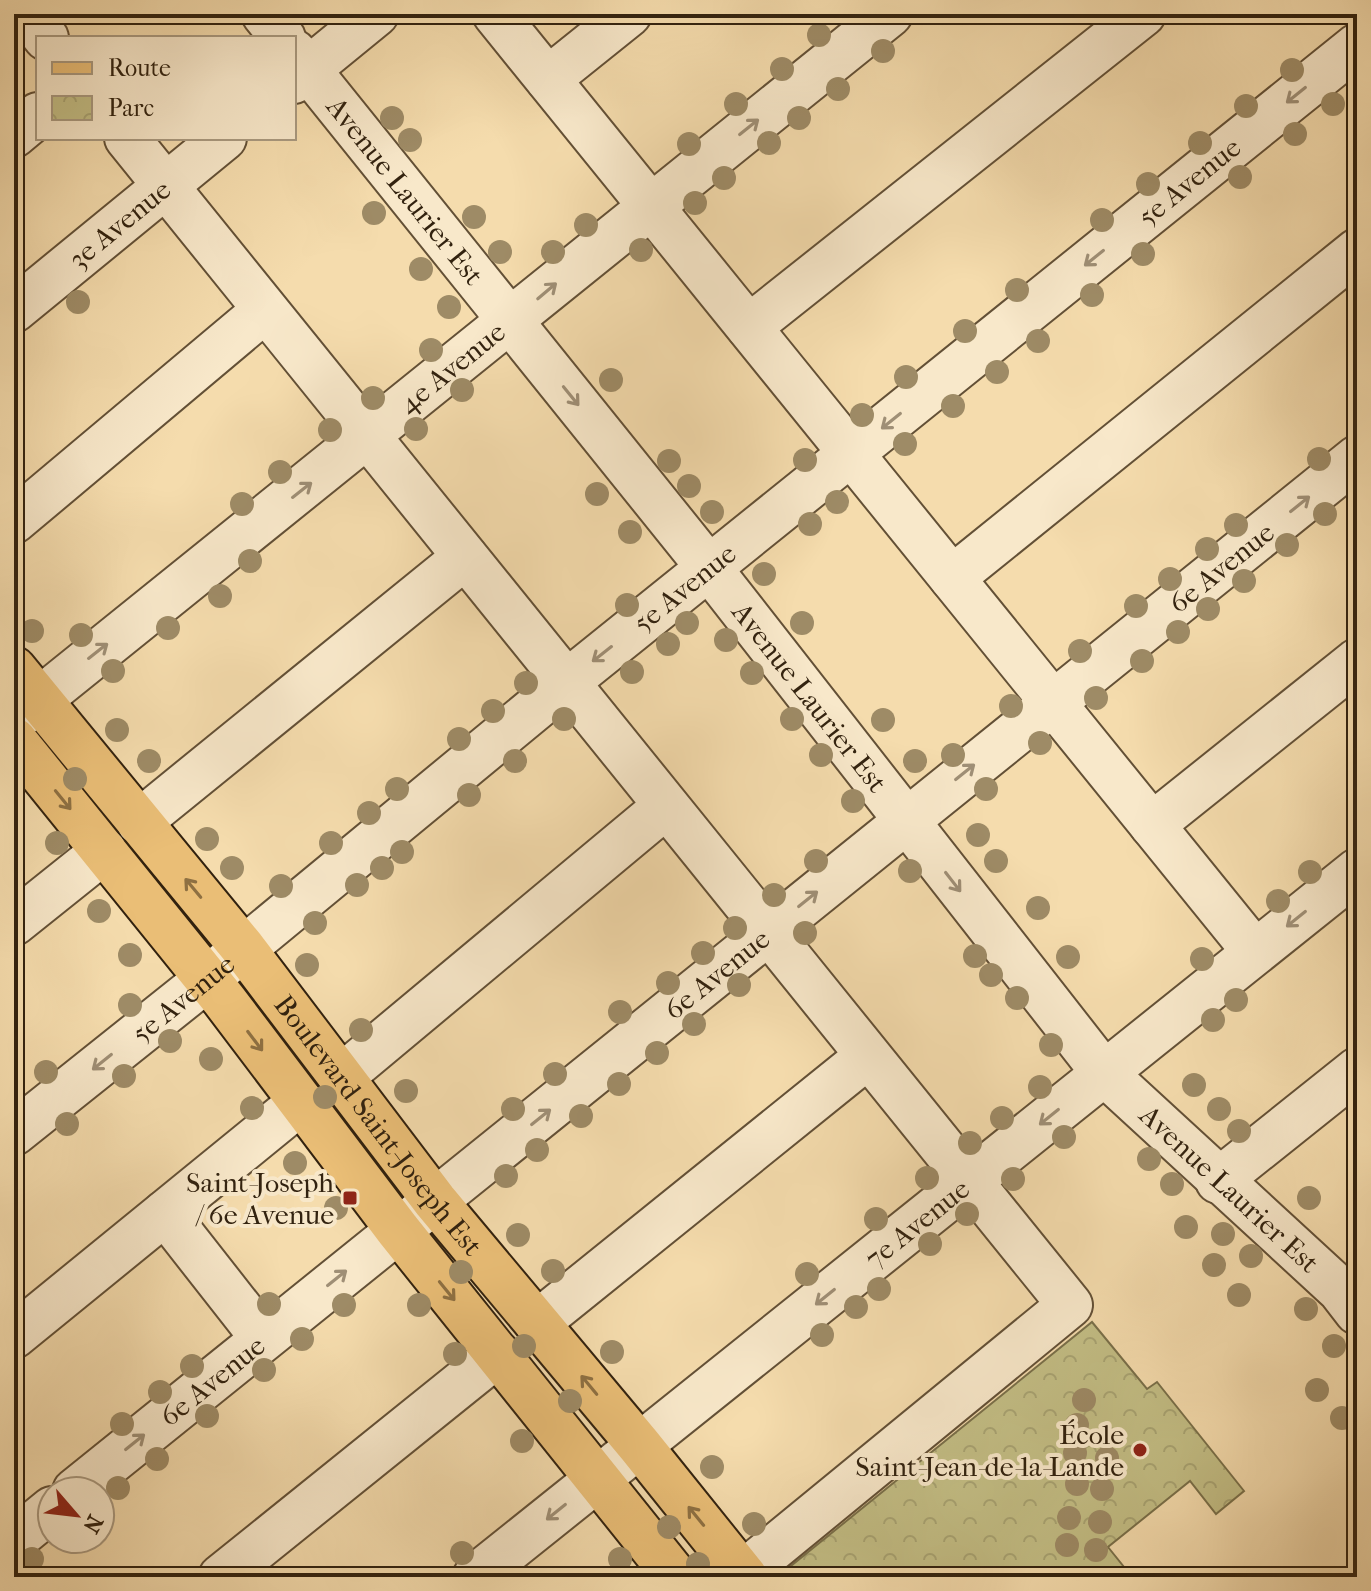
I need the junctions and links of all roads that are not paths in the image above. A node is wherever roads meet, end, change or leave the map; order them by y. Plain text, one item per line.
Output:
1 (27, 14) edge
2 (264, 14) edge
3 (376, 14) edge
4 (495, 14) edge
5 (629, 14) edge
6 (890, 14) edge
7 (1143, 14) edge
8 (44, 36) edge
9 (279, 36) edge
10 (1357, 46) edge
11 (296, 59) edge
12 (296, 61) edge
13 (548, 79) junction
14 (36, 117) edge
15 (14, 135) edge
16 (129, 140) edge
17 (222, 140) edge
18 (165, 186) junction
19 (650, 205) junction
20 (1357, 251) edge
21 (14, 310) edge
22 (265, 310) junction
23 (509, 320) junction
24 (749, 327) junction
25 (368, 437) junction
26 (851, 453) junction
27 (1357, 458) edge
28 (14, 521) edge
29 (465, 557) junction
30 (709, 568) junction
31 (952, 578) junction
32 (1357, 661) edge
33 (567, 682) junction
34 (22, 697) edge
35 (1052, 702) junction
36 (14, 740) edge
37 (666, 806) junction
38 (905, 820) junction
39 (139, 822) junction
40 (1152, 825) junction
41 (104, 851) junction
42 (1357, 871) edge
43 (14, 923) edge
44 (768, 932) junction
45 (243, 948) junction
46 (1255, 952) junction
47 (207, 979) junction
48 (868, 1056) junction
49 (1357, 1070) edge
50 (1104, 1073) junction
51 (341, 1077) junction
52 (301, 1102) junction
53 (14, 1133) edge
54 (969, 1181) junction
55 (1218, 1181) junction
56 (435, 1201) junction
57 (165, 1213) junction
58 (398, 1230) junction
59 (1351, 1293) edge
60 (537, 1323) junction
61 (14, 1336) edge
62 (263, 1338) junction
63 (498, 1354) junction
64 (639, 1445) junction
65 (95, 1475) edge
66 (598, 1478) junction
67 (36, 1522) edge
68 (14, 1540) edge
69 (744, 1576) edge
70 (221, 1577) edge
71 (475, 1577) edge
72 (676, 1577) edge

1 - 8 street
2 - 9 street, Avenue Laurier Est
3 - 11 street
4 - 13 street
5 - 13 street
19 -> 6 street, 4e Avenue
7 - 24 street
10 -> 26 street, 5e Avenue
12 - 23 street, Avenue Laurier Est
13 - 19 street
14 - 15 street
16 - 18 street
17 - 18 street, 3e Avenue
18 - 21 street, 3e Avenue
18 - 22 street
23 -> 19 street, 4e Avenue
19 - 24 street
20 - 31 street
22 - 25 street
22 - 28 street
23 - 25 street, 4e Avenue
23 -> 30 street, Avenue Laurier Est
24 - 26 street
25 - 29 street
34 -> 25 street, 4e Avenue
26 - 30 street, 5e Avenue
26 - 31 street
35 -> 27 street, 6e Avenue
29 - 33 street
29 - 39 street
30 -> 33 street, 5e Avenue
30 - 38 street, Avenue Laurier Est
31 - 35 street
32 - 40 street
33 - 37 street
33 - 45 street, 5e Avenue
34 - 39 main road, Boulevard Saint-Joseph Est
38 -> 35 street, 6e Avenue
35 - 40 street
36 -> 41 main road, Boulevard Saint-Joseph Est
37 - 44 street
37 - 51 street
44 -> 38 street, 6e Avenue
38 -> 50 street, Avenue Laurier Est
45 -> 39 main road, Boulevard Saint-Joseph Est
40 - 46 street
41 - 43 street
41 - 47 main road, Boulevard Saint-Joseph Est
42 -> 46 street, 7e Avenue
44 - 48 street
56 -> 44 street, 6e Avenue
45 - 47 street, 5e Avenue
45 - 51 main road, Boulevard Saint-Joseph Est
46 - 50 street, 7e Avenue
47 -> 52 main road, Boulevard Saint-Joseph Est
47 -> 53 street, 5e Avenue
48 - 54 street
48 - 60 street
49 - 55 street
50 -> 54 street, 7e Avenue
50 - 55 street, Avenue Laurier Est
51 - 56 main road, Boulevard Saint-Joseph Est
52 - 57 street
52 - 58 main road, Boulevard Saint-Joseph Est
54 -> 64 street, 7e Avenue
54 - 69 street
55 - 59 street, Avenue Laurier Est
56 - 58 street, 6e Avenue
56 - 60 main road, Boulevard Saint-Joseph Est
57 - 61 street
57 - 62 street
62 -> 58 street, 6e Avenue
58 -> 63 main road, Boulevard Saint-Joseph Est
64 -> 60 main road, Boulevard Saint-Joseph Est
65 -> 62 street, 6e Avenue
63 - 66 main road, Boulevard Saint-Joseph Est
63 - 70 street
64 - 66 street, 7e Avenue
69 -> 64 main road, Boulevard Saint-Joseph Est
66 -> 71 street, 7e Avenue
66 - 72 main road, Boulevard Saint-Joseph Est
67 - 68 street

